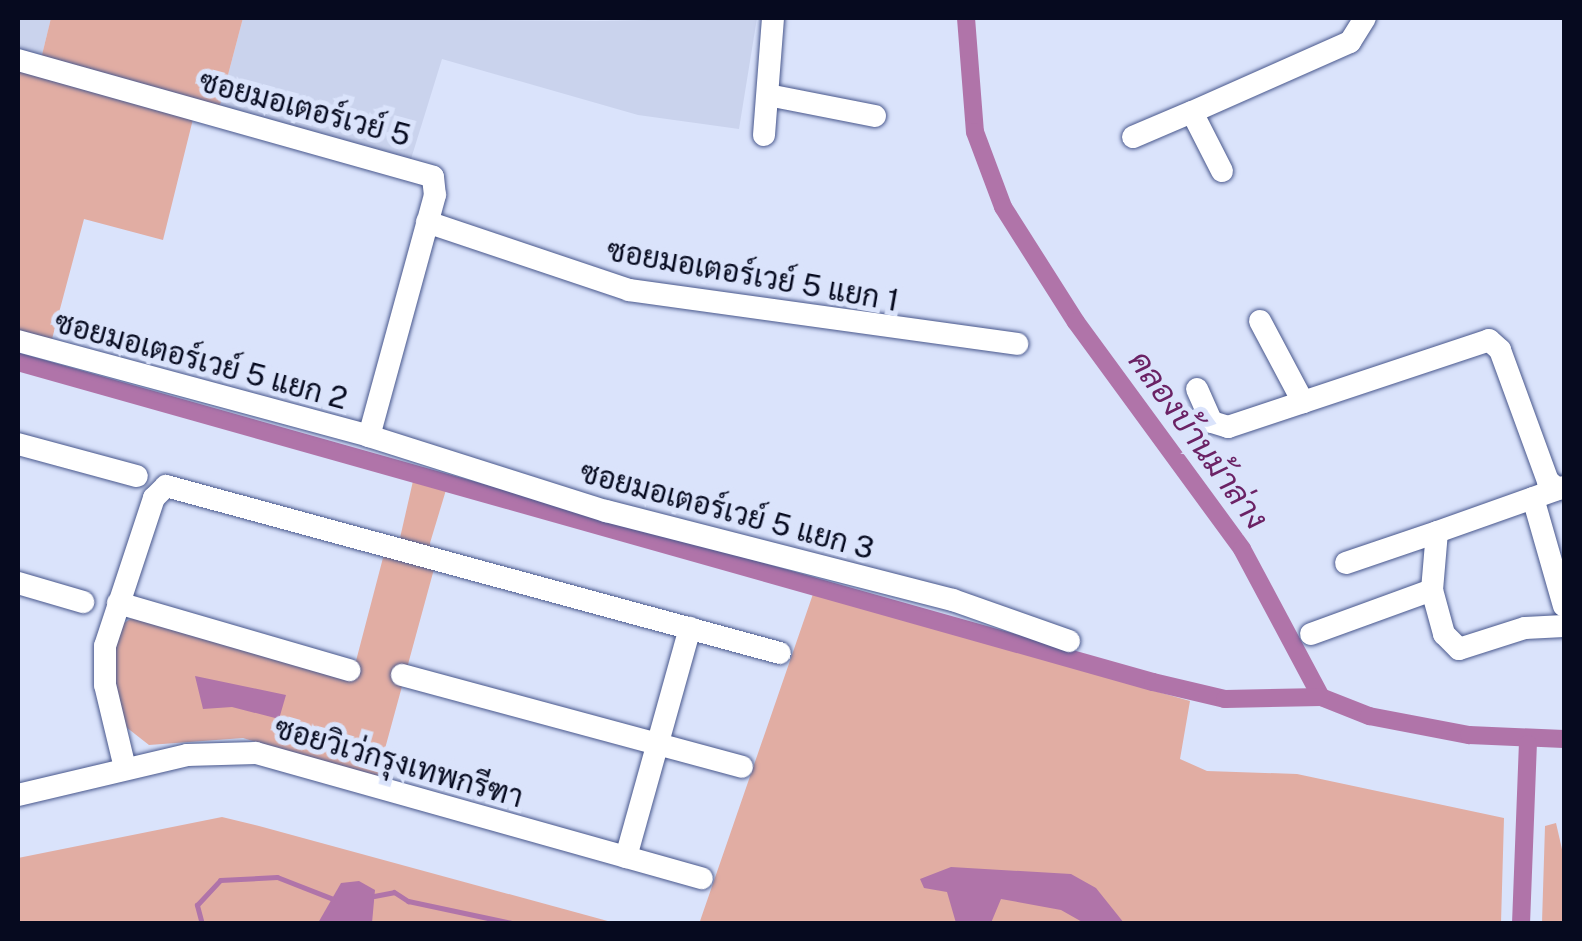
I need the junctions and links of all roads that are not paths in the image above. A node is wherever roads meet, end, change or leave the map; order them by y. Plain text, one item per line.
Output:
1 (773, 18) edge
2 (1365, 18) edge
3 (18, 60) edge
4 (768, 95) junction
5 (1192, 112) junction
6 (875, 116) dead end
7 (764, 135) dead end
8 (1133, 137) dead end
9 (1222, 171) dead end
10 (428, 222) junction
11 (1260, 321) dead end
12 (18, 342) edge
13 (1016, 344) dead end
14 (1197, 389) dead end
15 (1304, 402) junction
16 (370, 436) junction
17 (18, 444) edge
18 (137, 476) dead end
19 (1561, 488) edge
20 (1533, 498) junction
21 (1437, 532) junction
22 (1346, 564) dead end
23 (18, 584) edge
24 (1432, 590) junction
25 (83, 602) dead end
26 (118, 604) junction
27 (1564, 606) edge
28 (1564, 626) edge
29 (690, 628) junction
30 (1311, 634) dead end
31 (1070, 641) dead end
32 (780, 653) dead end
33 (350, 670) dead end
34 (402, 674) dead end
35 (658, 744) junction
36 (742, 767) dead end
37 (125, 768) junction
38 (18, 794) edge
39 (626, 857) junction
40 (702, 878) dead end

1 - 4 street
2 - 5 street
3 - 10 street, ซอยมอเตอร์เวย์ 5
4 - 6 street
4 - 7 street
5 - 8 street
5 - 9 street
10 - 13 street, ซอยมอเตอร์เวย์ 5 แยก 1
10 - 16 street, ซอยมอเตอร์เวย์ 5
11 - 15 street
12 - 16 street, ซอยมอเตอร์เวย์ 5 แยก 2
14 - 15 street
15 - 19 street
16 - 31 street, ซอยมอเตอร์เวย์ 5 แยก 3
17 - 18 street
19 - 20 street
20 - 21 street
20 - 27 street
21 - 22 street
21 - 24 street
23 - 25 street
24 - 28 street
24 - 30 street
26 - 29 street
26 - 33 street
26 - 37 street
29 - 32 street
29 - 35 street
34 - 35 street
35 - 36 street
35 - 39 street
37 - 38 street, ซอยวิเว่กรุงเทพกรีฑา
37 - 39 street, ซอยวิเว่กรุงเทพกรีฑา
39 - 40 street, ซอยวิเว่กรุงเทพกรีฑา

